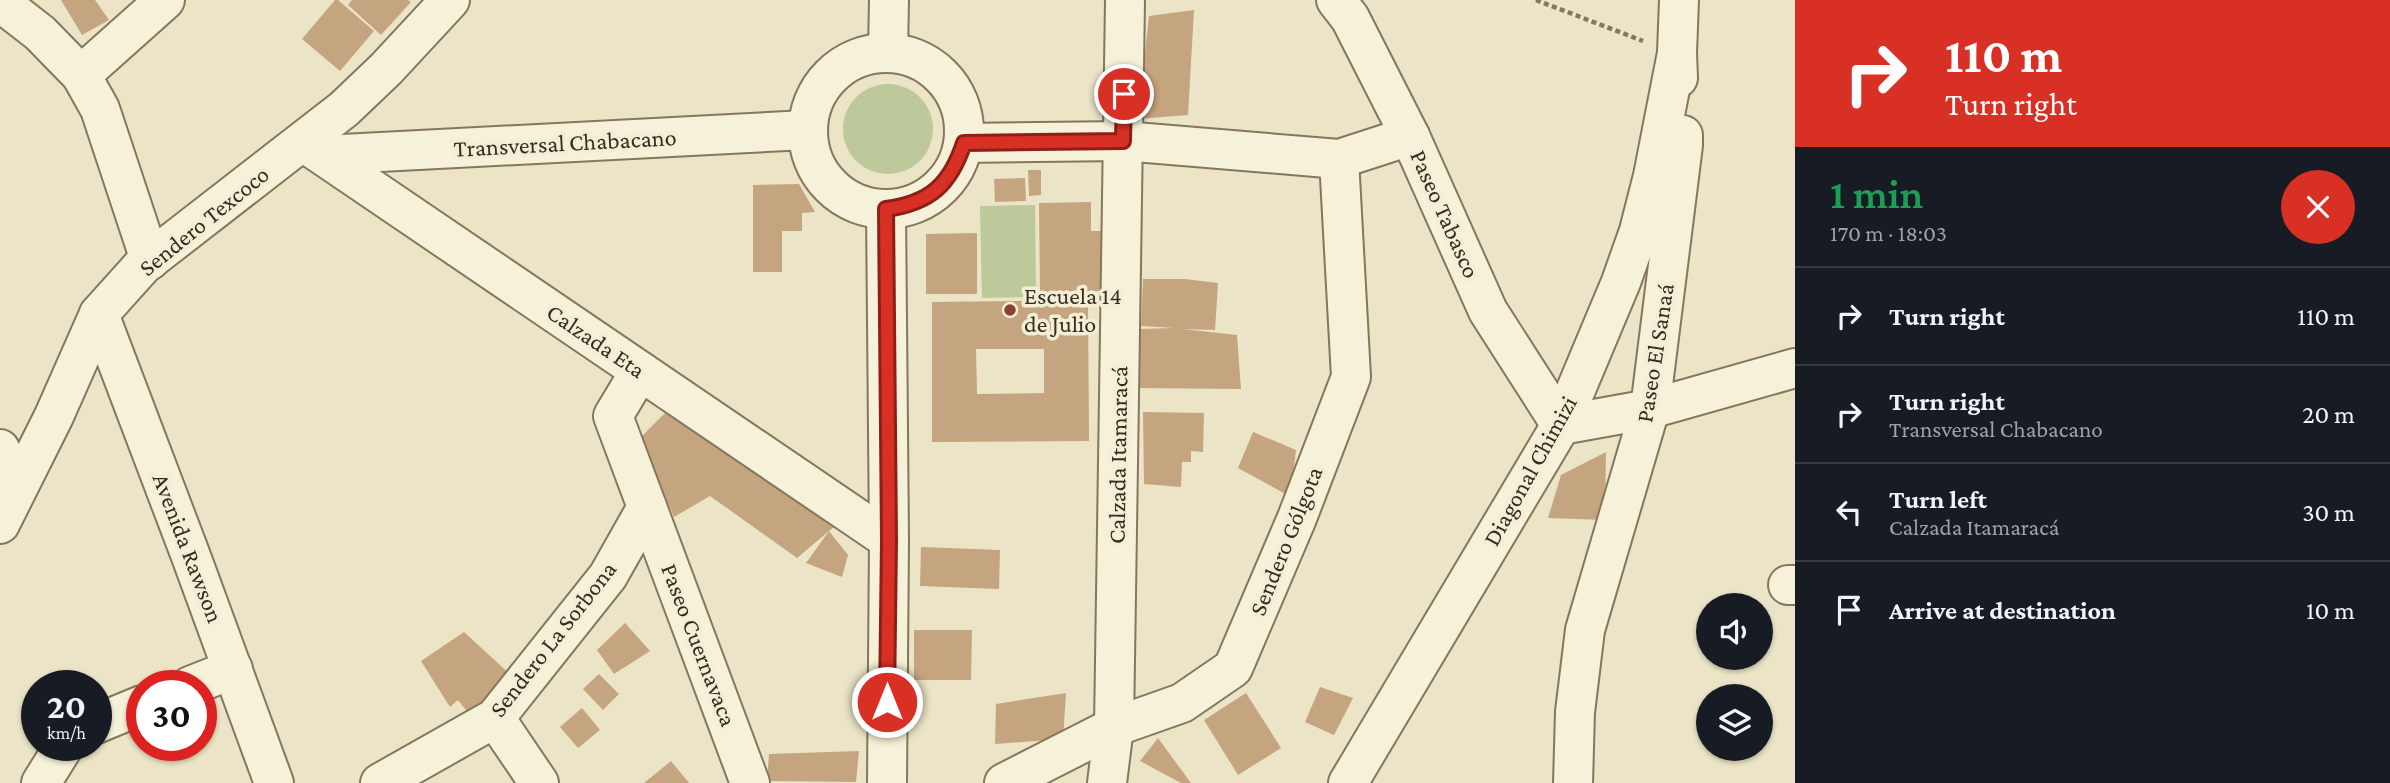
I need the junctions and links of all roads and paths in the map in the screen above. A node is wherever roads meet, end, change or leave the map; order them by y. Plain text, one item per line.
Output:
1 (165, 0) edge
2 (450, 0) edge
3 (888, 0) edge
4 (1125, 0) edge
5 (1536, 0) edge
6 (1679, 0) edge
7 (0, 2) edge
8 (1349, 6) edge
9 (888, 51) junction
10 (1677, 53) junction
11 (81, 75) junction
12 (807, 130) junction
13 (1410, 136) junction
14 (1123, 141) junction
15 (964, 143) junction
16 (313, 149) junction
17 (1339, 159) junction
18 (886, 209) junction
19 (150, 260) junction
20 (99, 314) junction
21 (1795, 368) edge
22 (640, 370) junction
23 (1650, 409) junction
24 (1561, 425) junction
25 (0, 449) edge
26 (19, 485) junction
27 (647, 507) junction
28 (0, 524) edge
29 (889, 540) junction
30 (233, 669) junction
31 (217, 675) edge
32 (495, 718) junction
33 (1114, 727) junction
34 (54, 761) edge
35 (40, 783) edge
36 (274, 783) edge
37 (380, 783) edge
38 (539, 783) edge
39 (750, 783) edge
40 (887, 783) edge
41 (1004, 783) edge
42 (1107, 783) edge
43 (1348, 783) edge
44 (1573, 783) edge

1 - 11 street
2 - 16 street, Sendero Texcoco
3 - 9 street
4 - 14 street, Calzada Itamaracá
5 - 10 path
6 - 10 street, Paseo El Sanaá
7 - 11 street
8 - 13 street, Paseo Tabasco
9 - 12 street
9 - 15 street
10 - 23 street, Paseo El Sanaá
10 - 24 street, Diagonal Chimizi
11 - 19 street
12 - 16 street, Transversal Chabacano
12 - 18 street
13 - 17 street
13 - 24 street, Paseo Tabasco
14 - 15 street
14 - 17 street
14 - 33 street, Calzada Itamaracá
15 - 18 street
16 - 19 street, Sendero Texcoco
16 - 22 street, Calzada Eta
17 - 33 street, Sendero Gólgota
18 - 29 street
19 - 20 street, Sendero Texcoco
20 - 26 street, Sendero Texcoco
20 - 30 street, Avenida Rawson
21 - 23 street
22 - 27 street
22 - 29 street, Calzada Eta
23 - 24 street
23 - 44 street, Paseo El Sanaá
24 - 43 street, Diagonal Chimizi
25 - 26 street
26 - 28 street, Sendero Texcoco
27 - 32 street, Sendero La Sorbona
27 - 39 street, Paseo Cuernavaca
29 - 40 street
30 - 31 street
30 - 36 street, Avenida Rawson
32 - 37 street, Sendero La Sorbona
32 - 38 street
33 - 41 street, Sendero Gólgota
33 - 42 street, Calzada Itamaracá
34 - 35 street

